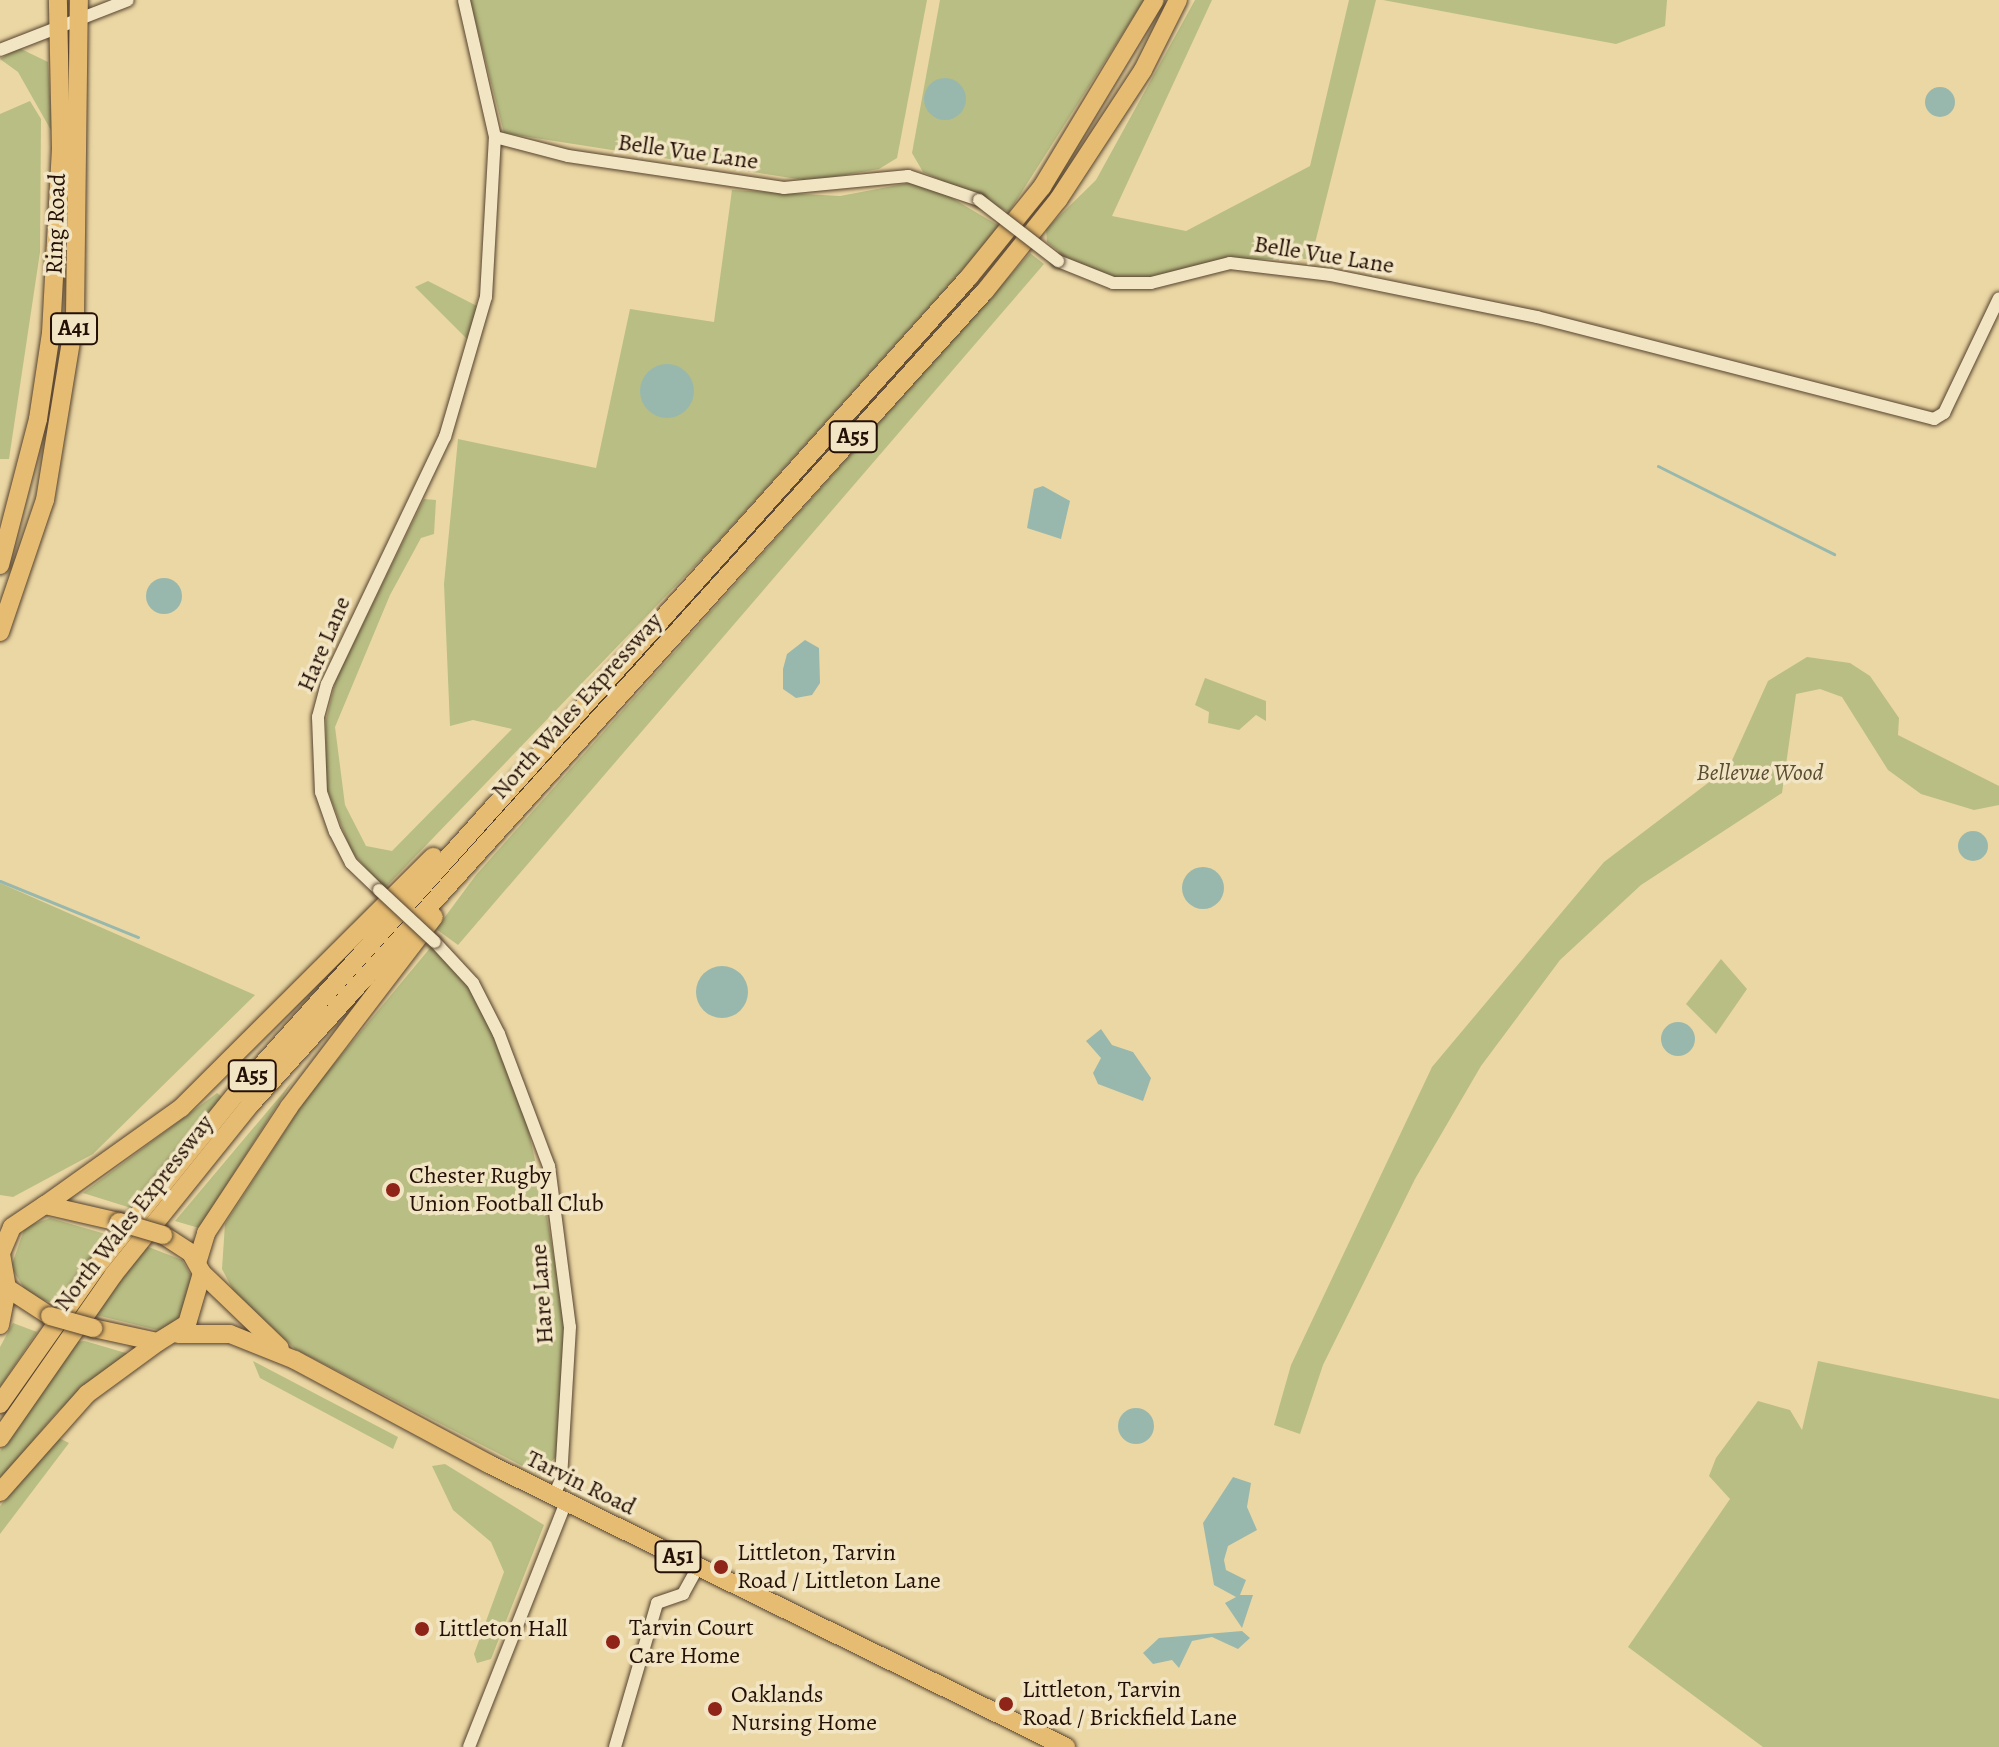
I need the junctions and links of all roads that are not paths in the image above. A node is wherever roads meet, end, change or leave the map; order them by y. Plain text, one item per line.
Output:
1 (58, 0) edge
2 (128, 0) edge
3 (464, 0) edge
4 (1155, 0) edge
5 (1178, 0) edge
6 (79, 9) edge
7 (59, 25) junction
8 (0, 50) edge
9 (495, 137) junction
10 (1999, 298) edge
11 (0, 565) edge
12 (0, 632) edge
13 (529, 768) junction
14 (487, 842) junction
15 (38, 1209) junction
16 (0, 1217) edge
17 (199, 1268) junction
18 (3, 1276) edge
19 (0, 1325) edge
20 (178, 1334) junction
21 (158, 1342) junction
22 (295, 1360) junction
23 (0, 1404) edge
24 (0, 1438) edge
25 (0, 1492) edge
26 (560, 1498) junction
27 (698, 1567) junction
28 (469, 1746) edge
29 (615, 1747) edge
30 (1066, 1747) edge

1 - 7 highway, Ring Road / A41
2 - 6 street
3 - 9 street, Hare Lane
4 - 13 highway, North Wales Expressway / A55
5 - 14 highway, North Wales Expressway / A55
6 - 7 street
6 - 12 highway, Ring Road / A41
7 - 8 street
7 - 11 highway, Ring Road / A41
9 - 10 street, Belle Vue Lane, bridge
9 - 26 street, Hare Lane, bridge
13 - 15 highway
13 - 23 highway, North Wales Expressway / A55
14 - 17 highway
14 - 24 highway, North Wales Expressway / A55
15 - 16 highway, A51
15 - 17 highway, A51, bridge
15 - 18 highway
17 - 20 highway
17 - 22 highway, A51
18 - 19 highway
18 - 21 highway, bridge
20 - 21 highway, A51
20 - 22 highway, A51
21 - 25 highway
22 - 26 highway, Tarvin Road / A51
26 - 27 highway, Tarvin Road / A51
26 - 28 street, Hare Lane
27 - 29 street
27 - 30 highway, Tarvin Road / A51

